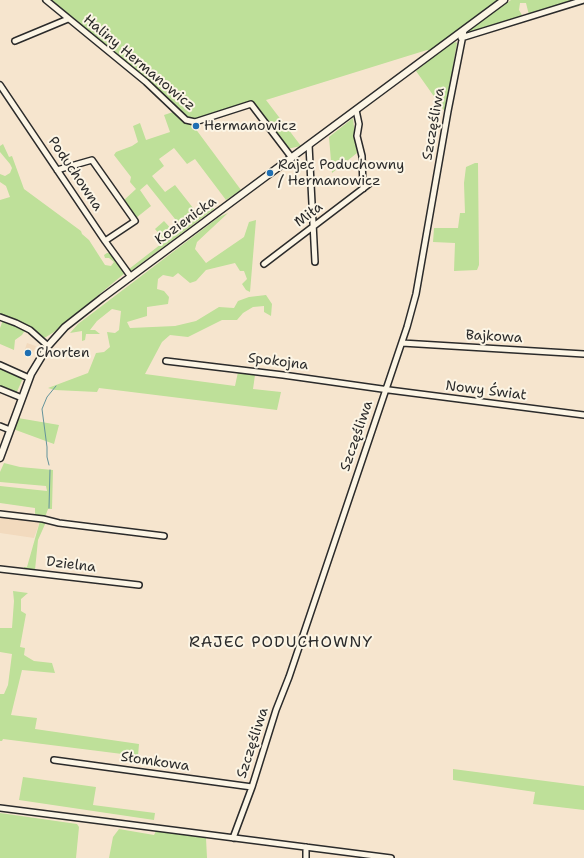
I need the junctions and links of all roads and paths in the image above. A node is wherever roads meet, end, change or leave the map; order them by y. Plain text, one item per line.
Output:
1 (46, 0) edge
2 (504, 0) edge
3 (584, 0) edge
4 (68, 19) junction
5 (464, 30) junction
6 (461, 38) junction
7 (15, 41) dead end
8 (0, 85) edge
9 (356, 110) junction
10 (309, 145) junction
11 (292, 158) junction
12 (57, 170) junction
13 (369, 184) dead end
14 (363, 189) junction
15 (313, 227) junction
16 (105, 241) junction
17 (315, 262) dead end
18 (264, 264) dead end
19 (131, 277) junction
20 (0, 317) edge
21 (402, 343) junction
22 (48, 346) junction
23 (584, 354) edge
24 (166, 360) dead end
25 (0, 365) edge
26 (29, 378) junction
27 (0, 389) edge
28 (386, 389) junction
29 (22, 398) junction
30 (584, 415) edge
31 (0, 426) edge
32 (10, 430) junction
33 (0, 458) edge
34 (0, 514) edge
35 (164, 536) dead end
36 (0, 569) edge
37 (139, 585) dead end
38 (54, 760) dead end
39 (252, 786) junction
40 (0, 808) edge
41 (233, 838) junction
42 (306, 847) junction
43 (364, 856) edge
44 (306, 858) edge
45 (391, 858) edge

1 - 4 street, Haliny Hermanowicz
2 - 5 main road, Kozienicka
3 - 6 street
4 - 7 street
4 - 11 street, Haliny Hermanowicz
5 - 6 street, Szczęśliwa
5 - 9 main road, Kozienicka
6 - 21 street, Szczęśliwa
8 - 12 street, Poduchowna
9 - 10 main road, Kozienicka
9 - 14 street
10 - 11 main road, Kozienicka
10 - 15 street
11 - 19 main road, Kozienicka
12 - 16 street, Poduchowna
12 - 16 street
13 - 14 street, Miła
14 - 15 street, Miła
15 - 17 street
15 - 18 street, Miła
16 - 19 street, Poduchowna
19 - 22 main road, Kozienicka
20 - 22 street
21 - 23 street, Bajkowa
21 - 28 street, Szczęśliwa
22 - 26 main road, Kozienicka
24 - 28 street, Spokojna
25 - 26 street
26 - 29 main road, Kozienicka
27 - 29 street
28 - 30 street, Nowy Świat
28 - 39 street, Szczęśliwa
29 - 32 main road, Kozienicka
31 - 32 street
32 - 33 main road, Kozienicka
34 - 35 street
36 - 37 street, Dzielna
38 - 39 street, Słomkowa
39 - 41 street, Szczęśliwa
40 - 41 street
41 - 42 street
42 - 43 street
42 - 44 street
43 - 45 street

